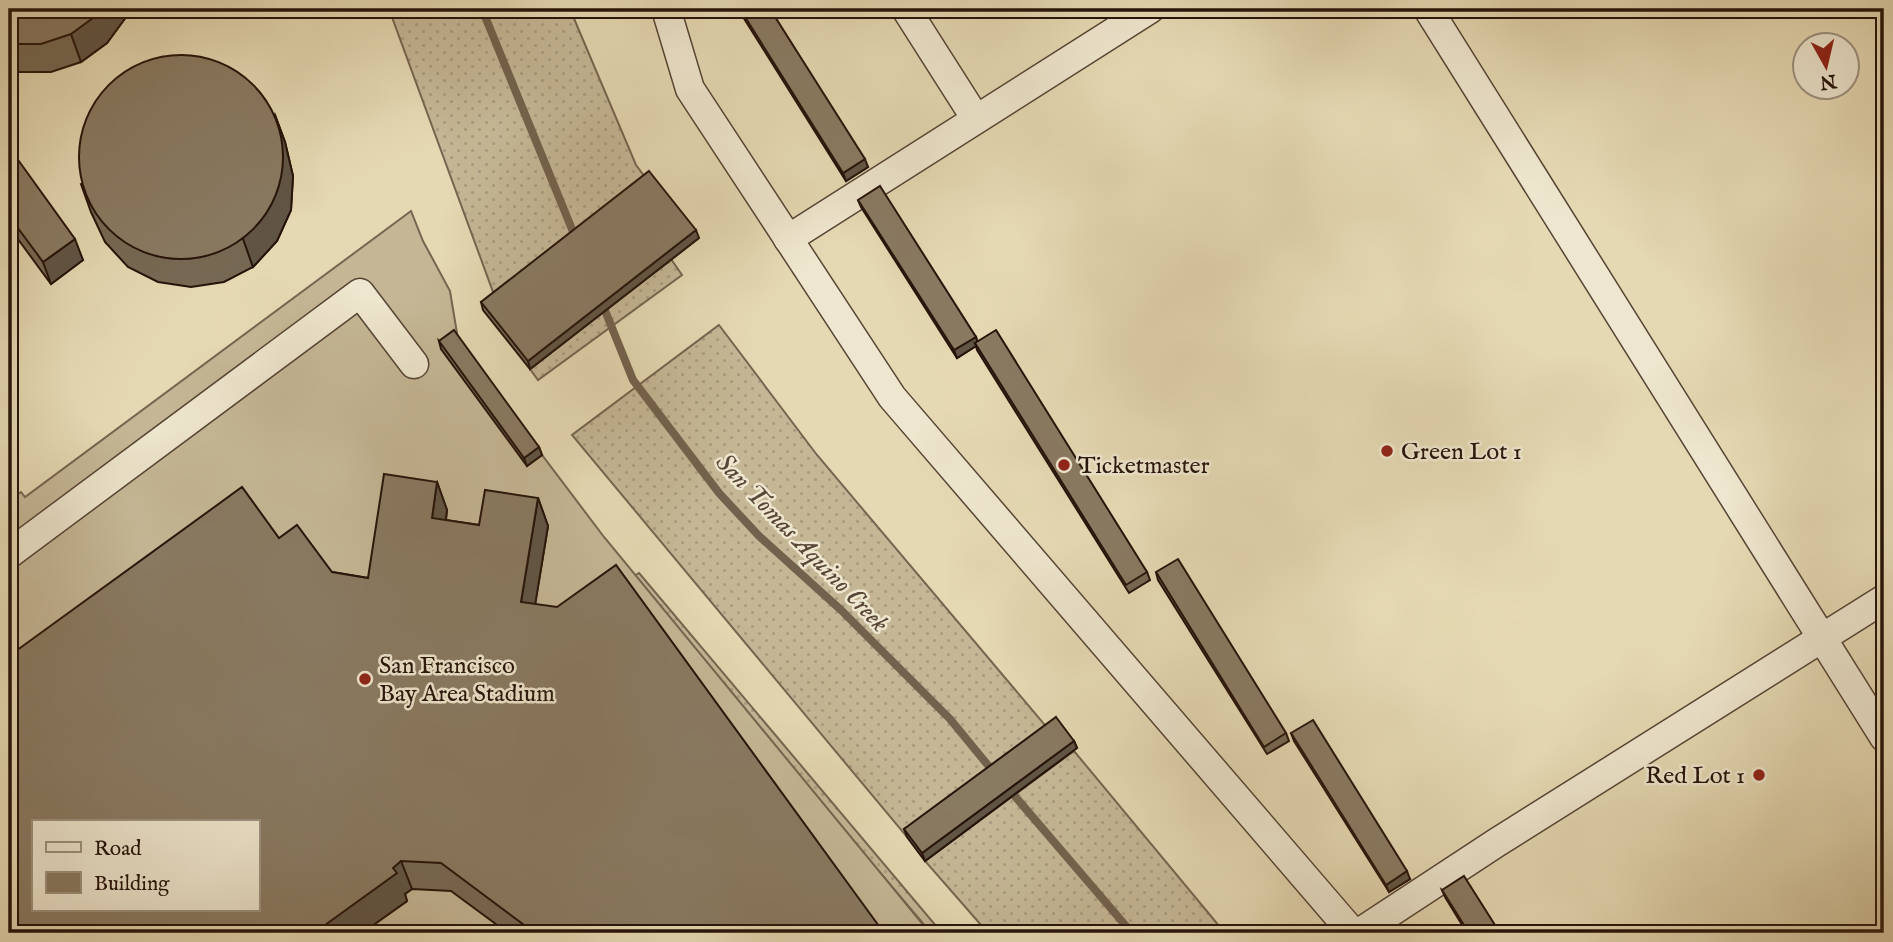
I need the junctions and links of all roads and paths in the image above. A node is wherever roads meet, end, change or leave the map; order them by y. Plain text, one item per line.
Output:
1 (666, 9) edge
2 (906, 9) edge
3 (1150, 9) edge
4 (1428, 9) edge
5 (976, 119) junction
6 (788, 239) junction
7 (414, 364) dead end
8 (9, 554) edge
9 (1884, 599) edge
10 (1822, 638) junction
11 (1884, 737) edge
12 (1353, 933) edge
13 (1359, 933) edge

1 - 6 lane
2 - 5 lane
3 - 5 lane
4 - 10 lane
5 - 6 lane
6 - 12 lane
7 - 8 lane
9 - 10 lane
10 - 11 lane
10 - 13 lane

